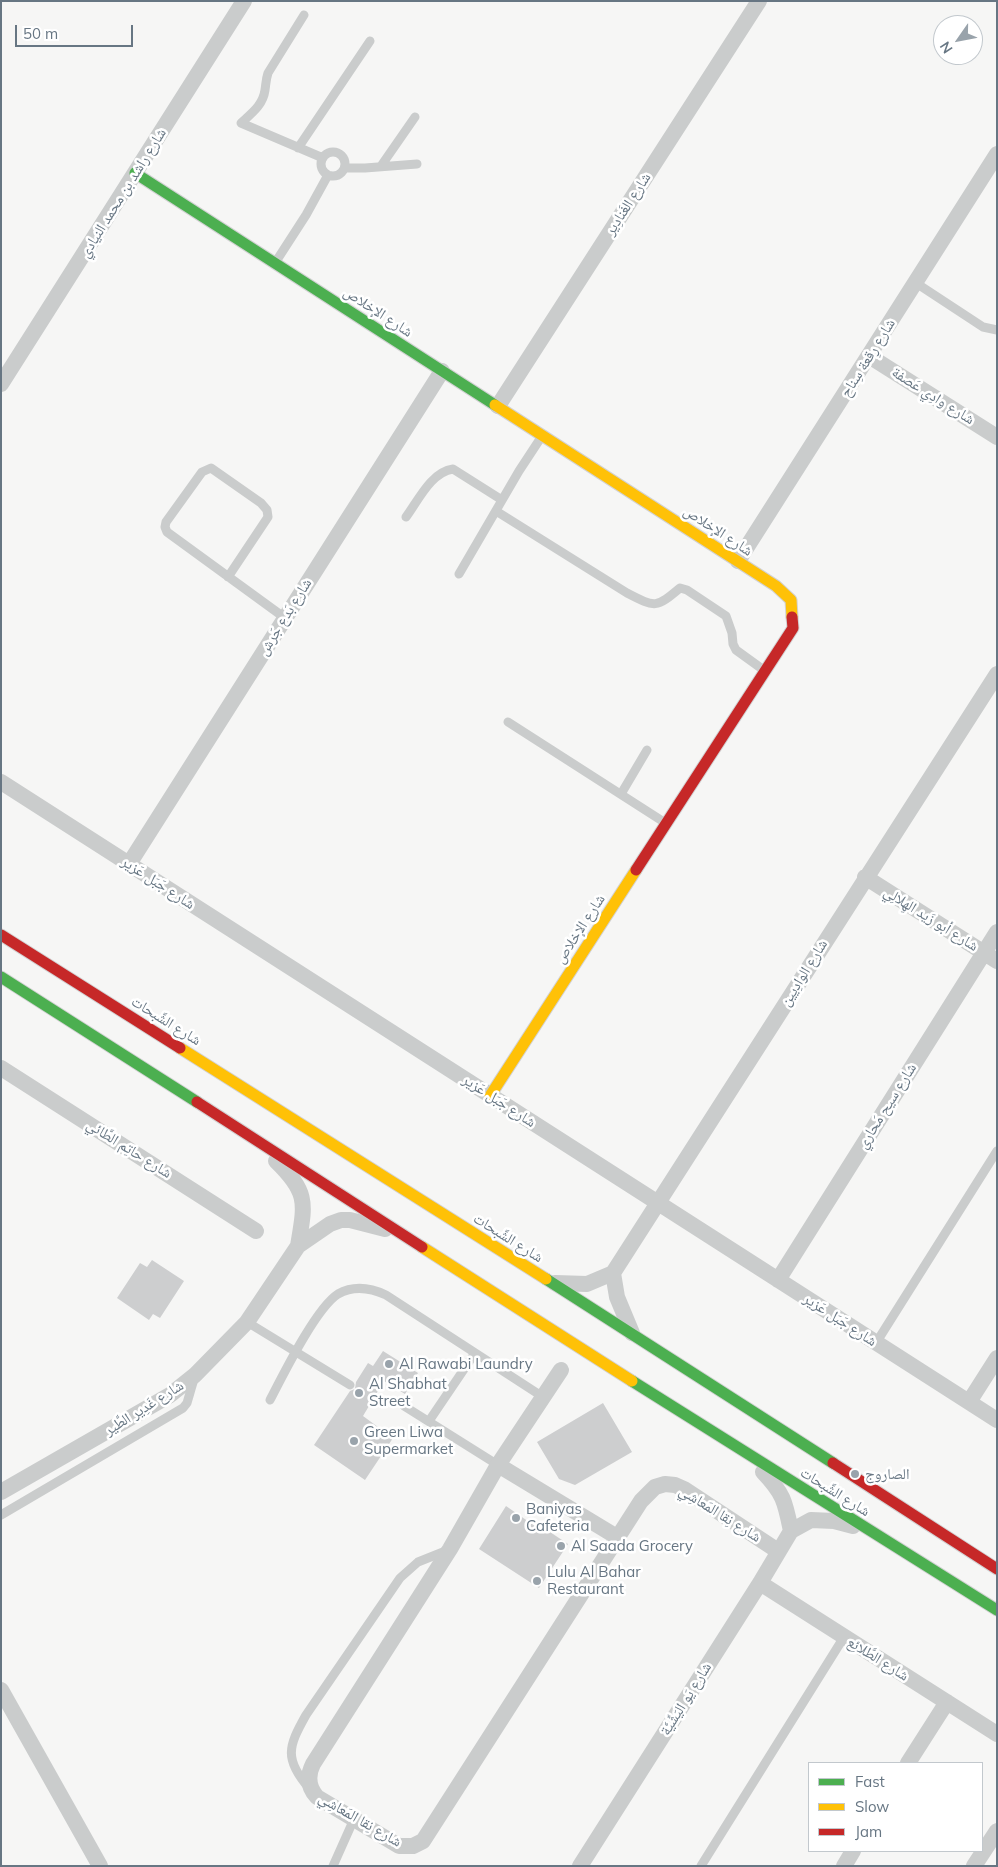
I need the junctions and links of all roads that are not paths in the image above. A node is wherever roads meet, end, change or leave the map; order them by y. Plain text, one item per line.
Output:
1 (244, 1) edge
2 (759, 1) edge
3 (304, 15) dead end
4 (370, 41) dead end
5 (415, 117) dead end
6 (298, 148) junction
7 (997, 154) edge
8 (323, 158) junction
9 (417, 164) dead end
10 (381, 166) junction
11 (345, 168) junction
12 (136, 174) junction
13 (328, 175) junction
14 (275, 263) junction
15 (916, 282) junction
16 (997, 330) edge
17 (870, 356) junction
18 (442, 370) junction
19 (1, 384) edge
20 (498, 406) junction
21 (542, 435) junction
22 (997, 437) edge
23 (502, 500) junction
24 (496, 511) junction
25 (406, 517) dead end
26 (738, 561) junction
27 (459, 574) dead end
28 (228, 577) junction
29 (285, 618) junction
30 (765, 672) junction
31 (997, 674) edge
32 (508, 722) dead end
33 (648, 750) dead end
34 (1, 782) edge
35 (621, 794) junction
36 (667, 824) junction
37 (129, 864) junction
38 (865, 877) junction
39 (997, 932) edge
40 (1, 934) edge
41 (990, 956) edge
42 (1, 977) edge
43 (1, 1068) edge
44 (490, 1096) junction
45 (258, 1143) junction
46 (997, 1151) edge
47 (658, 1203) junction
48 (256, 1230) dead end
49 (399, 1232) junction
50 (298, 1246) junction
51 (613, 1272) junction
52 (778, 1280) junction
53 (550, 1283) junction
54 (247, 1322) junction
55 (632, 1334) junction
56 (876, 1343) junction
57 (296, 1352) junction
58 (475, 1353) junction
59 (997, 1358) edge
60 (560, 1370) dead end
61 (195, 1375) junction
62 (350, 1385) dead end
63 (543, 1397) junction
64 (270, 1400) dead end
65 (968, 1402) junction
66 (404, 1406) dead end
67 (997, 1420) edge
68 (429, 1421) junction
69 (746, 1454) junction
70 (498, 1465) junction
71 (1, 1492) edge
72 (1, 1515) edge
73 (865, 1528) junction
74 (791, 1532) junction
75 (617, 1537) junction
76 (450, 1549) junction
77 (778, 1551) junction
78 (997, 1569) edge
79 (760, 1583) junction
80 (997, 1610) edge
81 (844, 1637) junction
82 (1, 1690) edge
83 (947, 1702) junction
84 (997, 1734) edge
85 (909, 1762) edge
86 (313, 1792) junction
87 (354, 1819) junction
88 (997, 1831) edge
89 (852, 1852) edge
90 (100, 1866) edge
91 (333, 1866) edge
92 (580, 1866) edge
93 (701, 1866) edge
94 (844, 1866) edge
95 (974, 1866) edge

1 - 12 street, شارع راشد بن محمد النيادي
2 - 20 street, شارع الغَنادِير
3 - 6 lane
4 - 6 lane
5 - 10 lane
6 - 8 lane
7 - 15 street, شارع رِقعة سِناح
8 - 11 lane
8 - 13 lane
9 - 10 lane
10 - 11 lane
11 - 13 lane
12 - 14 street, شارع الإخلاص
12 - 19 street, شارع راشد بن محمد النيادي
13 - 14 lane
14 - 18 street, شارع الإخلاص
15 - 16 lane
15 - 17 street, شارع رِقعة سِناح
17 - 22 street, شارع وادِي عَصفة
17 - 26 street, شارع رِقعة سِناح
18 - 20 street, شارع الإخلاص
18 - 29 street, شارع بَدع جَرش
20 - 21 street, شارع الإخلاص
21 - 23 lane
21 - 26 street, شارع الإخلاص
23 - 24 lane
23 - 25 lane
24 - 27 lane
24 - 30 lane
26 - 30 street, شارع الإخلاص
28 - 28 lane
28 - 29 lane
29 - 37 street, شارع بَدع جَرش
30 - 36 street, شارع الإخلاص
31 - 38 street, شارع الوادِيين
32 - 35 lane
33 - 35 lane
34 - 37 street, شارع جَبَل عَزير
35 - 36 lane
36 - 44 street, شارع الإخلاص
37 - 44 street, شارع جَبَل عَزير
38 - 41 street, شارع أبو زَيد الهِلالِي
38 - 47 street, شارع الوادِيين
39 - 41 street, شارع سيح مَحاري
40 - 53 street, شارع الشَّبحات
41 - 52 street, شارع سيح مَحاري
42 - 45 street, شارع الشَّبحات
43 - 48 street, شارع حاتِم الطَّائي
44 - 47 street, شارع جَبَل عَزير
45 - 49 street, شارع الشَّبحات
45 - 50 street, شارع غَدِير الطَّير
46 - 56 lane
47 - 51 street, شارع الوادِيين
47 - 52 street, شارع جَبَل عَزير
49 - 50 street, شارع غَدِير الطَّير
49 - 69 street, شارع الشَّبحات
50 - 54 street, شارع غَدِير الطَّير
51 - 53 street
51 - 55 street
52 - 56 street, شارع جَبَل عَزير
53 - 55 street, شارع الشَّبحات
54 - 57 lane
54 - 61 street, شارع غَدِير الطَّير
55 - 78 street, شارع الشَّبحات
56 - 65 street, شارع جَبَل عَزير
57 - 58 lane
57 - 62 lane
57 - 64 lane
58 - 63 lane
58 - 68 lane
59 - 65 street
60 - 63 street, شارع نِقا المَعاشِي
61 - 71 street, شارع غَدِير الطَّير
61 - 72 lane
63 - 70 street, شارع نِقا المَعاشِي
65 - 67 street, شارع جَبَل عَزير
66 - 68 lane
68 - 70 lane
69 - 73 street, شارع الشَّبحات
69 - 74 street
70 - 75 street
70 - 76 street, شارع نِقا المَعاشِي
73 - 74 street, شارع يَو اليَشِّيَّة
73 - 80 street, شارع الشَّبحات
74 - 77 street, شارع يَو اليَشِّيَّة
75 - 77 street, شارع نِقا المَعاشِي
75 - 87 street, شارع نِقا المَعاشِي
76 - 86 street, شارع نِقا المَعاشِي
76 - 86 lane
77 - 79 street, شارع يَو اليَشِّيَّة
79 - 81 street, شارع الطَّلائِع
79 - 92 street, شارع يَو اليَشِّيَّة
81 - 83 street, شارع الطَّلائِع
81 - 93 lane
82 - 90 street
83 - 84 street, شارع الطَّلائِع
83 - 85 street
86 - 87 street, شارع نِقا المَعاشِي
87 - 91 lane
88 - 95 street
89 - 94 street

